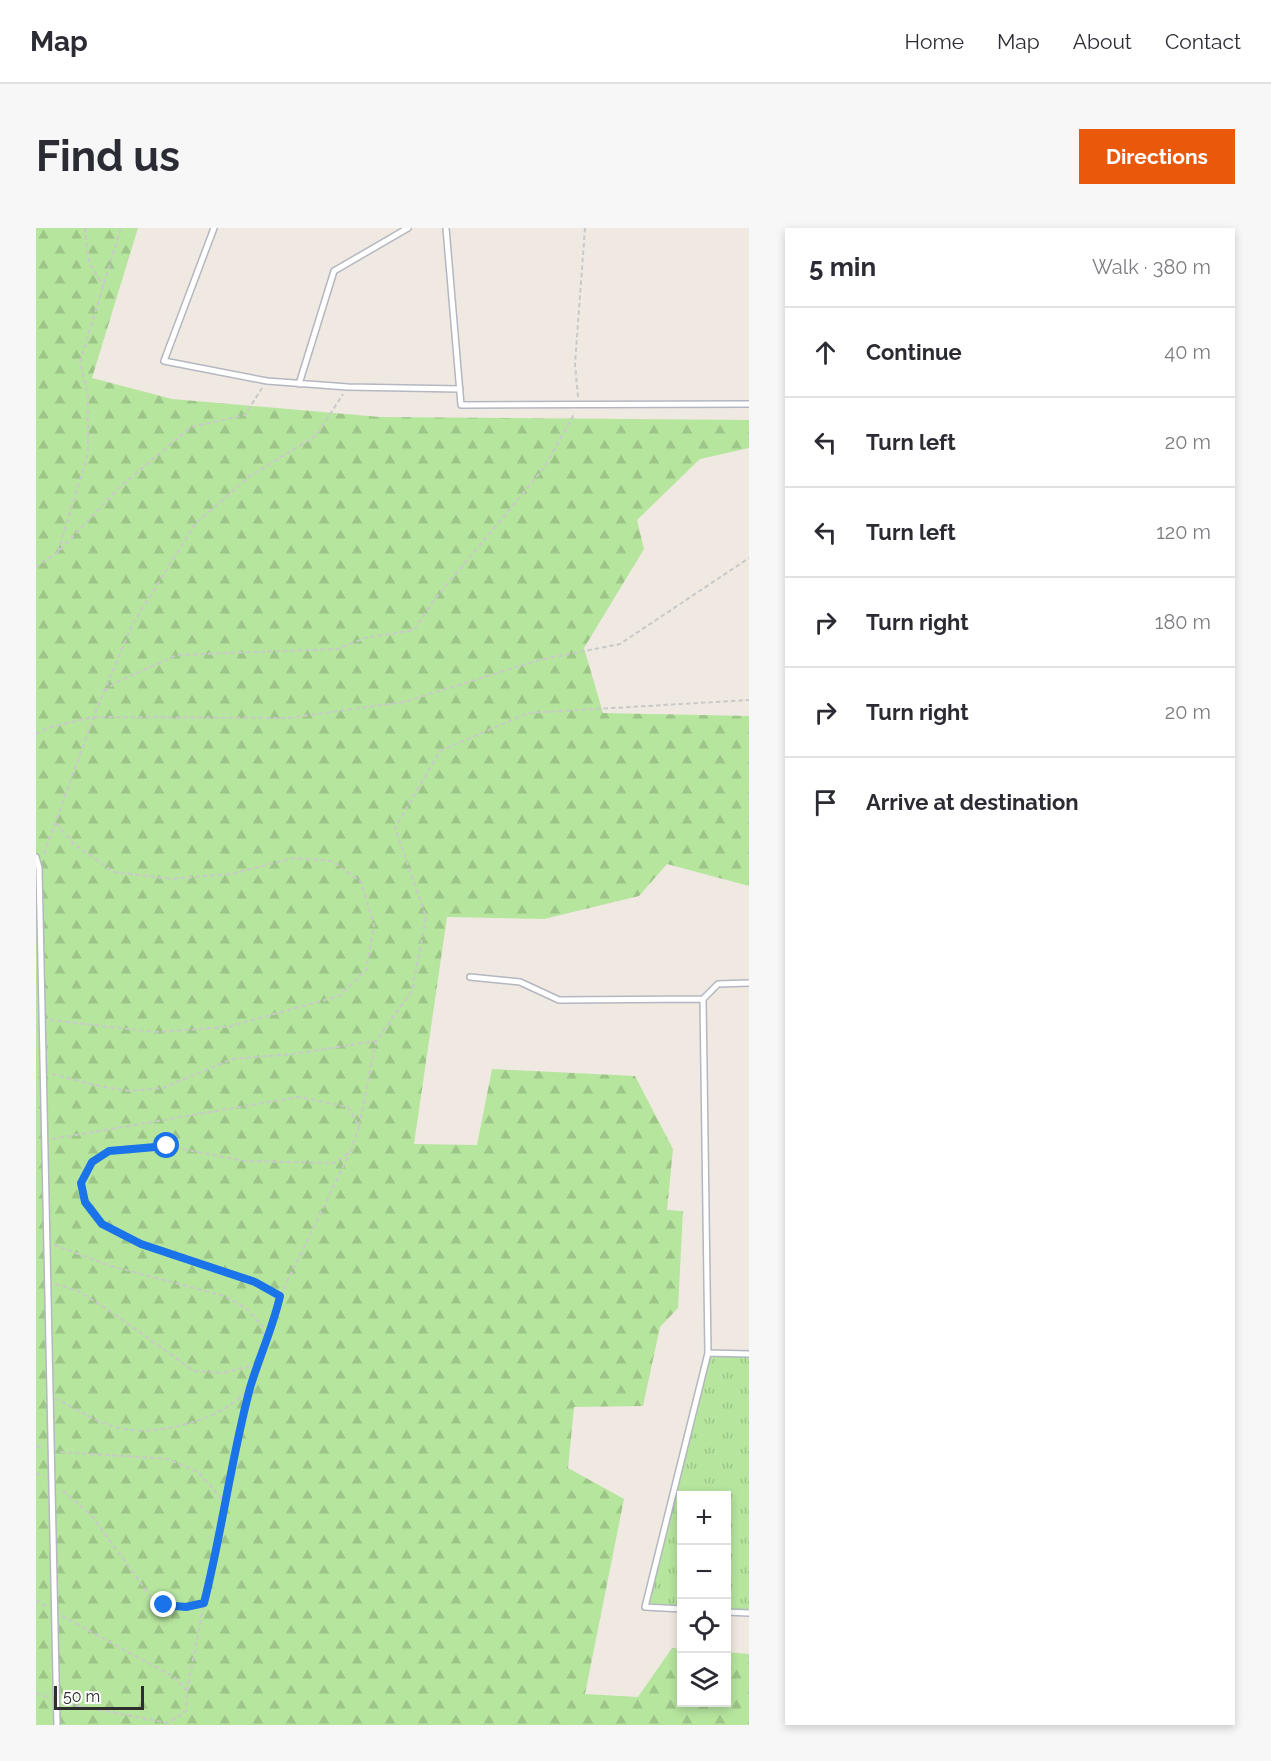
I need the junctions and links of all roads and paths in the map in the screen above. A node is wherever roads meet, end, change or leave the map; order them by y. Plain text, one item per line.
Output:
1 (85, 228) edge
2 (121, 228) edge
3 (214, 228) edge
4 (408, 228) edge
5 (446, 228) edge
6 (585, 228) edge
7 (104, 287) junction
8 (267, 381) junction
9 (299, 384) junction
10 (348, 387) junction
11 (460, 389) junction
12 (749, 404) edge
13 (578, 405) junction
14 (58, 552) junction
15 (749, 558) edge
16 (36, 567) edge
17 (104, 691) junction
18 (749, 700) edge
19 (94, 717) junction
20 (36, 734) edge
21 (56, 823) junction
22 (36, 857) edge
23 (39, 868) junction
24 (470, 977) dead end
25 (749, 983) edge
26 (703, 999) junction
27 (42, 1019) junction
28 (376, 1041) junction
29 (44, 1071) junction
30 (359, 1126) junction
31 (45, 1140) junction
32 (351, 1151) junction
33 (47, 1243) junction
34 (48, 1281) junction
35 (280, 1296) junction
36 (265, 1342) junction
37 (708, 1353) junction
38 (749, 1354) edge
39 (259, 1364) junction
40 (251, 1386) junction
41 (50, 1396) junction
42 (36, 1446) edge
43 (51, 1450) junction
44 (36, 1473) edge
45 (52, 1480) junction
46 (223, 1500) junction
47 (36, 1600) edge
48 (204, 1603) junction
49 (677, 1609) edge
50 (55, 1612) junction
51 (731, 1612) edge
52 (749, 1613) edge
53 (187, 1691) junction
54 (36, 1693) edge
55 (57, 1702) junction
56 (57, 1725) edge

1 - 7 path
2 - 7 path
3 - 8 lane
4 - 9 lane
5 - 11 lane
6 - 13 path
7 - 14 path
8 - 9 lane
8 - 14 path
9 - 10 lane
10 - 11 lane
10 - 17 path
11 - 13 lane
12 - 13 lane
13 - 17 path
14 - 16 path
15 - 19 path
17 - 19 path
18 - 28 path
19 - 20 path
19 - 21 path
21 - 23 path
21 - 27 path
22 - 23 lane
23 - 27 lane
24 - 26 lane
25 - 26 lane
26 - 37 lane
27 - 29 lane
28 - 29 path
28 - 30 path
29 - 31 lane
30 - 31 path
30 - 32 path
31 - 33 lane
32 - 35 path
32 - 35 path
33 - 34 lane
33 - 36 path
34 - 39 path
34 - 41 lane
35 - 36 path
36 - 39 path
37 - 38 lane
37 - 49 lane
39 - 40 path
40 - 41 path
40 - 46 path
41 - 43 lane
42 - 43 path
43 - 45 lane
43 - 46 path
44 - 45 path
45 - 48 path
45 - 50 lane
46 - 48 path
47 - 50 path
48 - 53 path
50 - 53 path
50 - 55 lane
51 - 52 lane
53 - 55 path
54 - 55 path
55 - 56 lane

